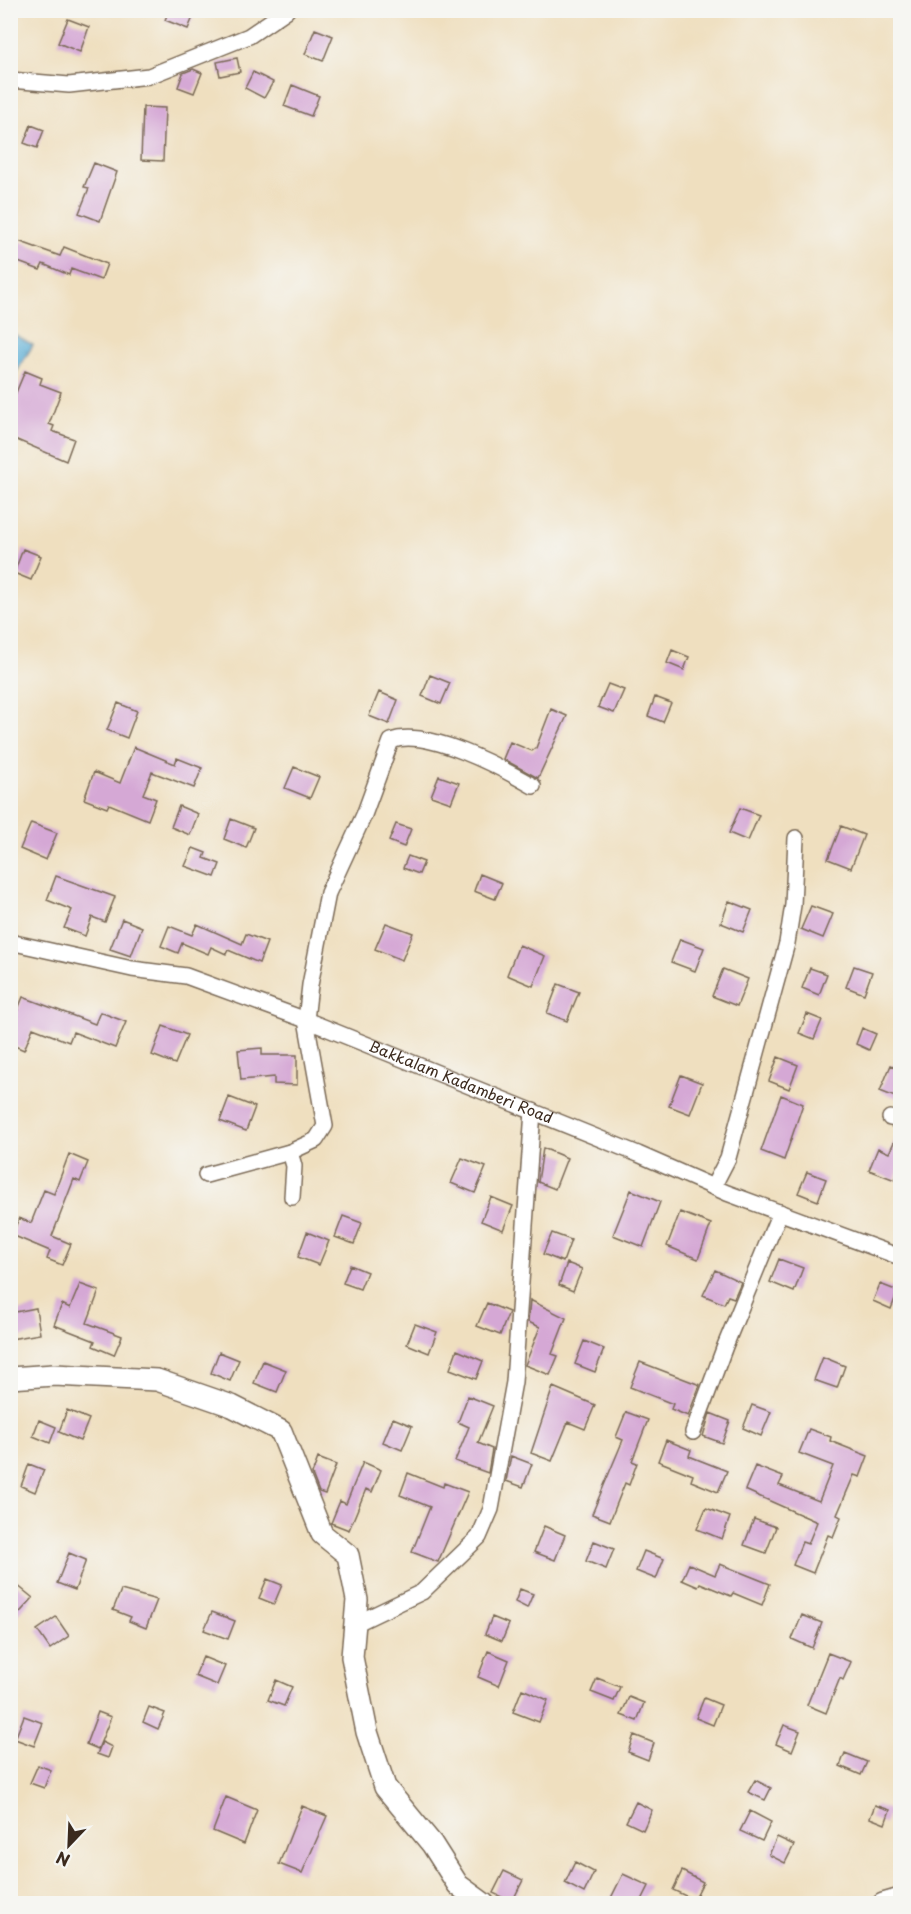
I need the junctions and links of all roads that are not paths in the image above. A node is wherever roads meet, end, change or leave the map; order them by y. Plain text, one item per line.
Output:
1 (287, 10) edge
2 (10, 80) edge
3 (533, 786) dead end
4 (796, 838) dead end
5 (10, 942) edge
6 (306, 1020) junction
7 (533, 1111) junction
8 (290, 1152) junction
9 (206, 1175) dead end
10 (713, 1187) junction
11 (292, 1197) dead end
12 (780, 1212) junction
13 (900, 1257) edge
14 (10, 1378) edge
15 (693, 1432) dead end
16 (355, 1624) junction
17 (900, 1899) edge
18 (484, 1904) edge
19 (883, 1904) edge

1 - 2 street
3 - 6 street
4 - 10 street
5 - 6 street, Bakkalam Kadamberi Road
6 - 7 street, Bakkalam Kadamberi Road
6 - 8 street
7 - 10 street, Bakkalam Kadamberi Road
7 - 16 street
8 - 9 street
8 - 11 street
10 - 12 street, Bakkalam Kadamberi Road
12 - 13 street, Bakkalam Kadamberi Road
12 - 15 street
14 - 16 street
16 - 18 street
17 - 19 street

